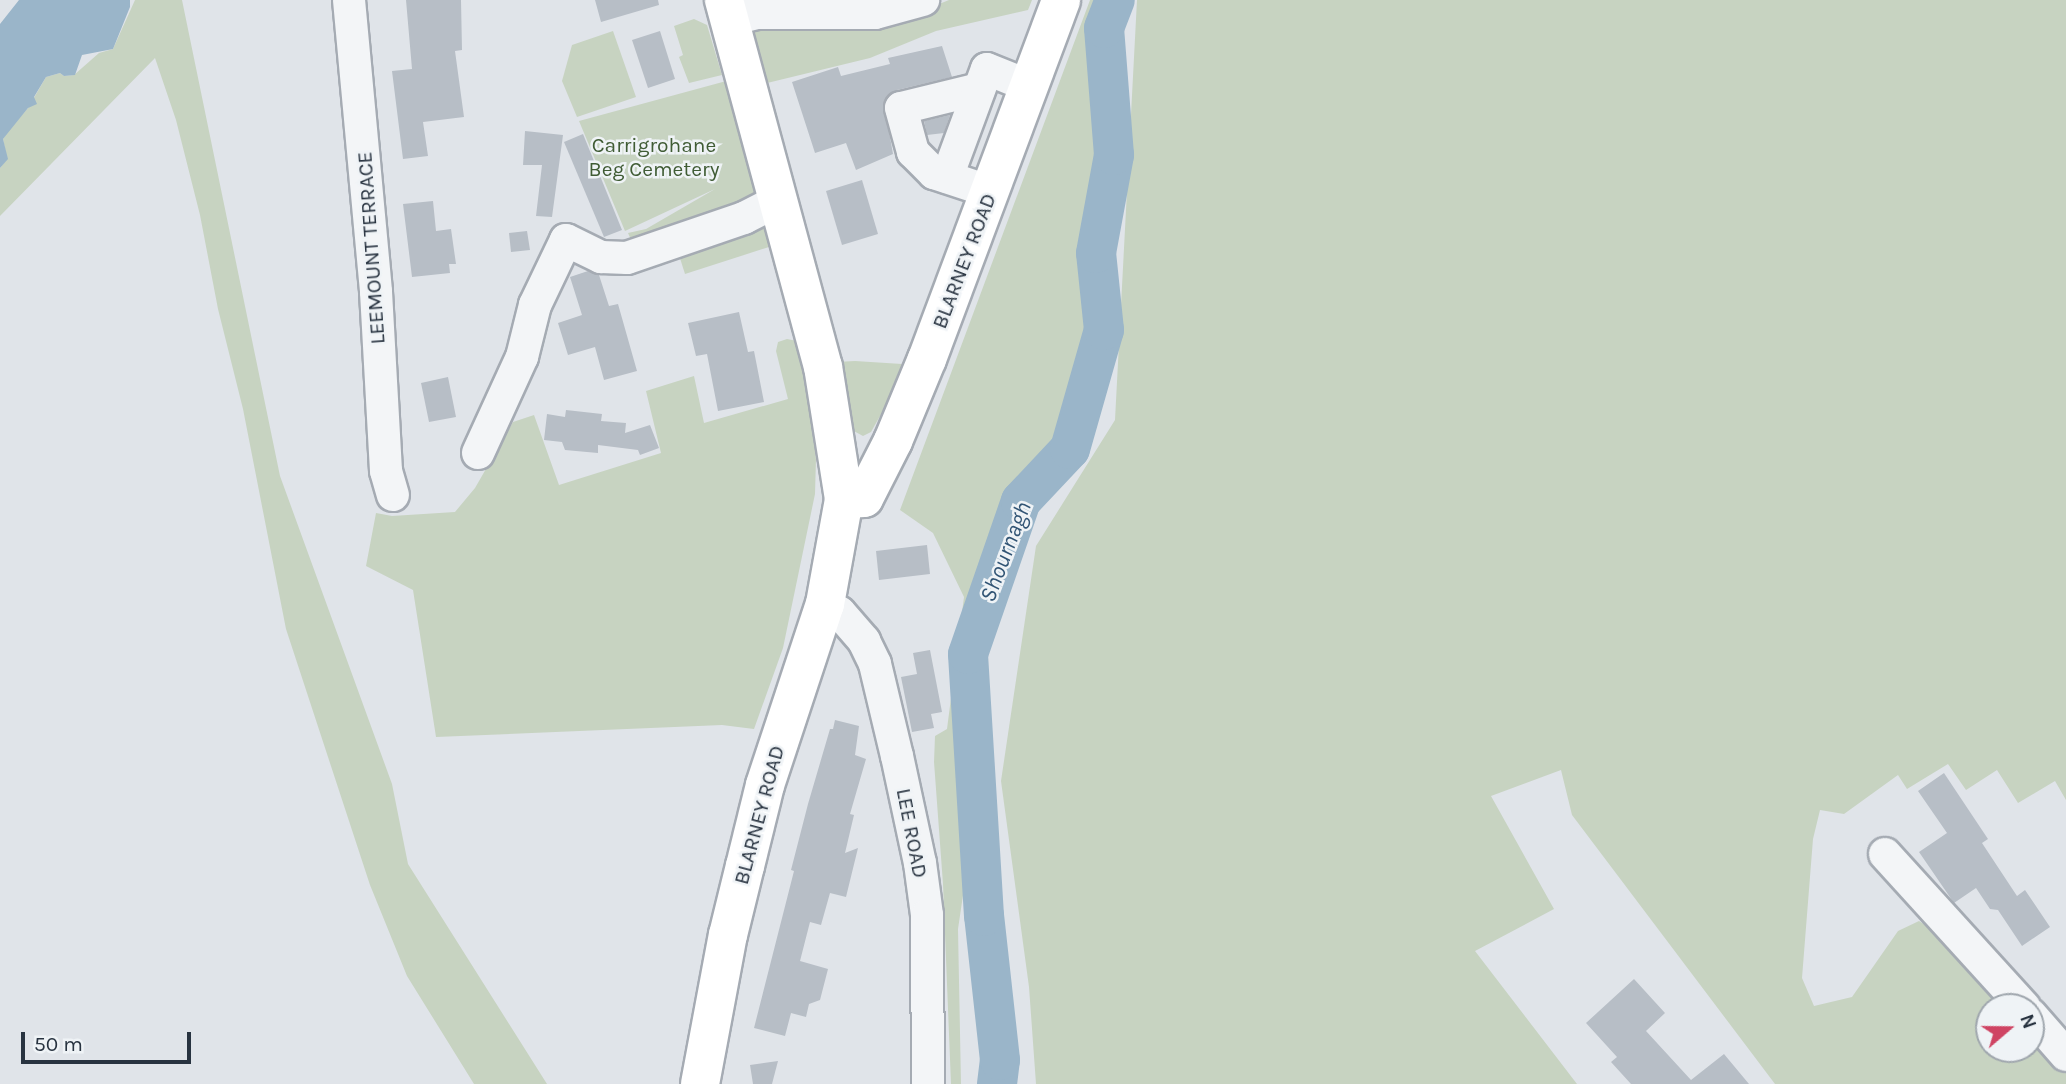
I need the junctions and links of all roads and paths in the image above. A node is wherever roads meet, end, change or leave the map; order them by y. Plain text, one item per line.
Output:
1 (349, 0) edge
2 (923, 0) edge
3 (1061, 0) edge
4 (727, 10) edge
5 (1029, 86) junction
6 (979, 89) junction
7 (947, 177) junction
8 (990, 192) junction
9 (779, 200) junction
10 (478, 453) dead end
11 (393, 495) dead end
12 (844, 499) junction
13 (825, 604) junction
14 (1885, 854) dead end
15 (2011, 993) edge
16 (2045, 1031) edge
17 (2066, 1055) edge
18 (700, 1084) edge
19 (928, 1084) edge

1 - 11 street, LEEMOUNT TERRACE
2 - 4 street
3 - 5 main road, BLARNEY ROAD
4 - 9 main road, BLARNEY ROAD
5 - 6 street
5 - 8 main road, BLARNEY ROAD
6 - 7 street
6 - 7 street
7 - 8 street
8 - 12 main road, BLARNEY ROAD
9 - 10 street
9 - 12 main road, BLARNEY ROAD
12 - 13 main road, BLARNEY ROAD
13 - 18 main road, BLARNEY ROAD
13 - 19 street, LEE ROAD
14 - 15 street
16 - 17 street

